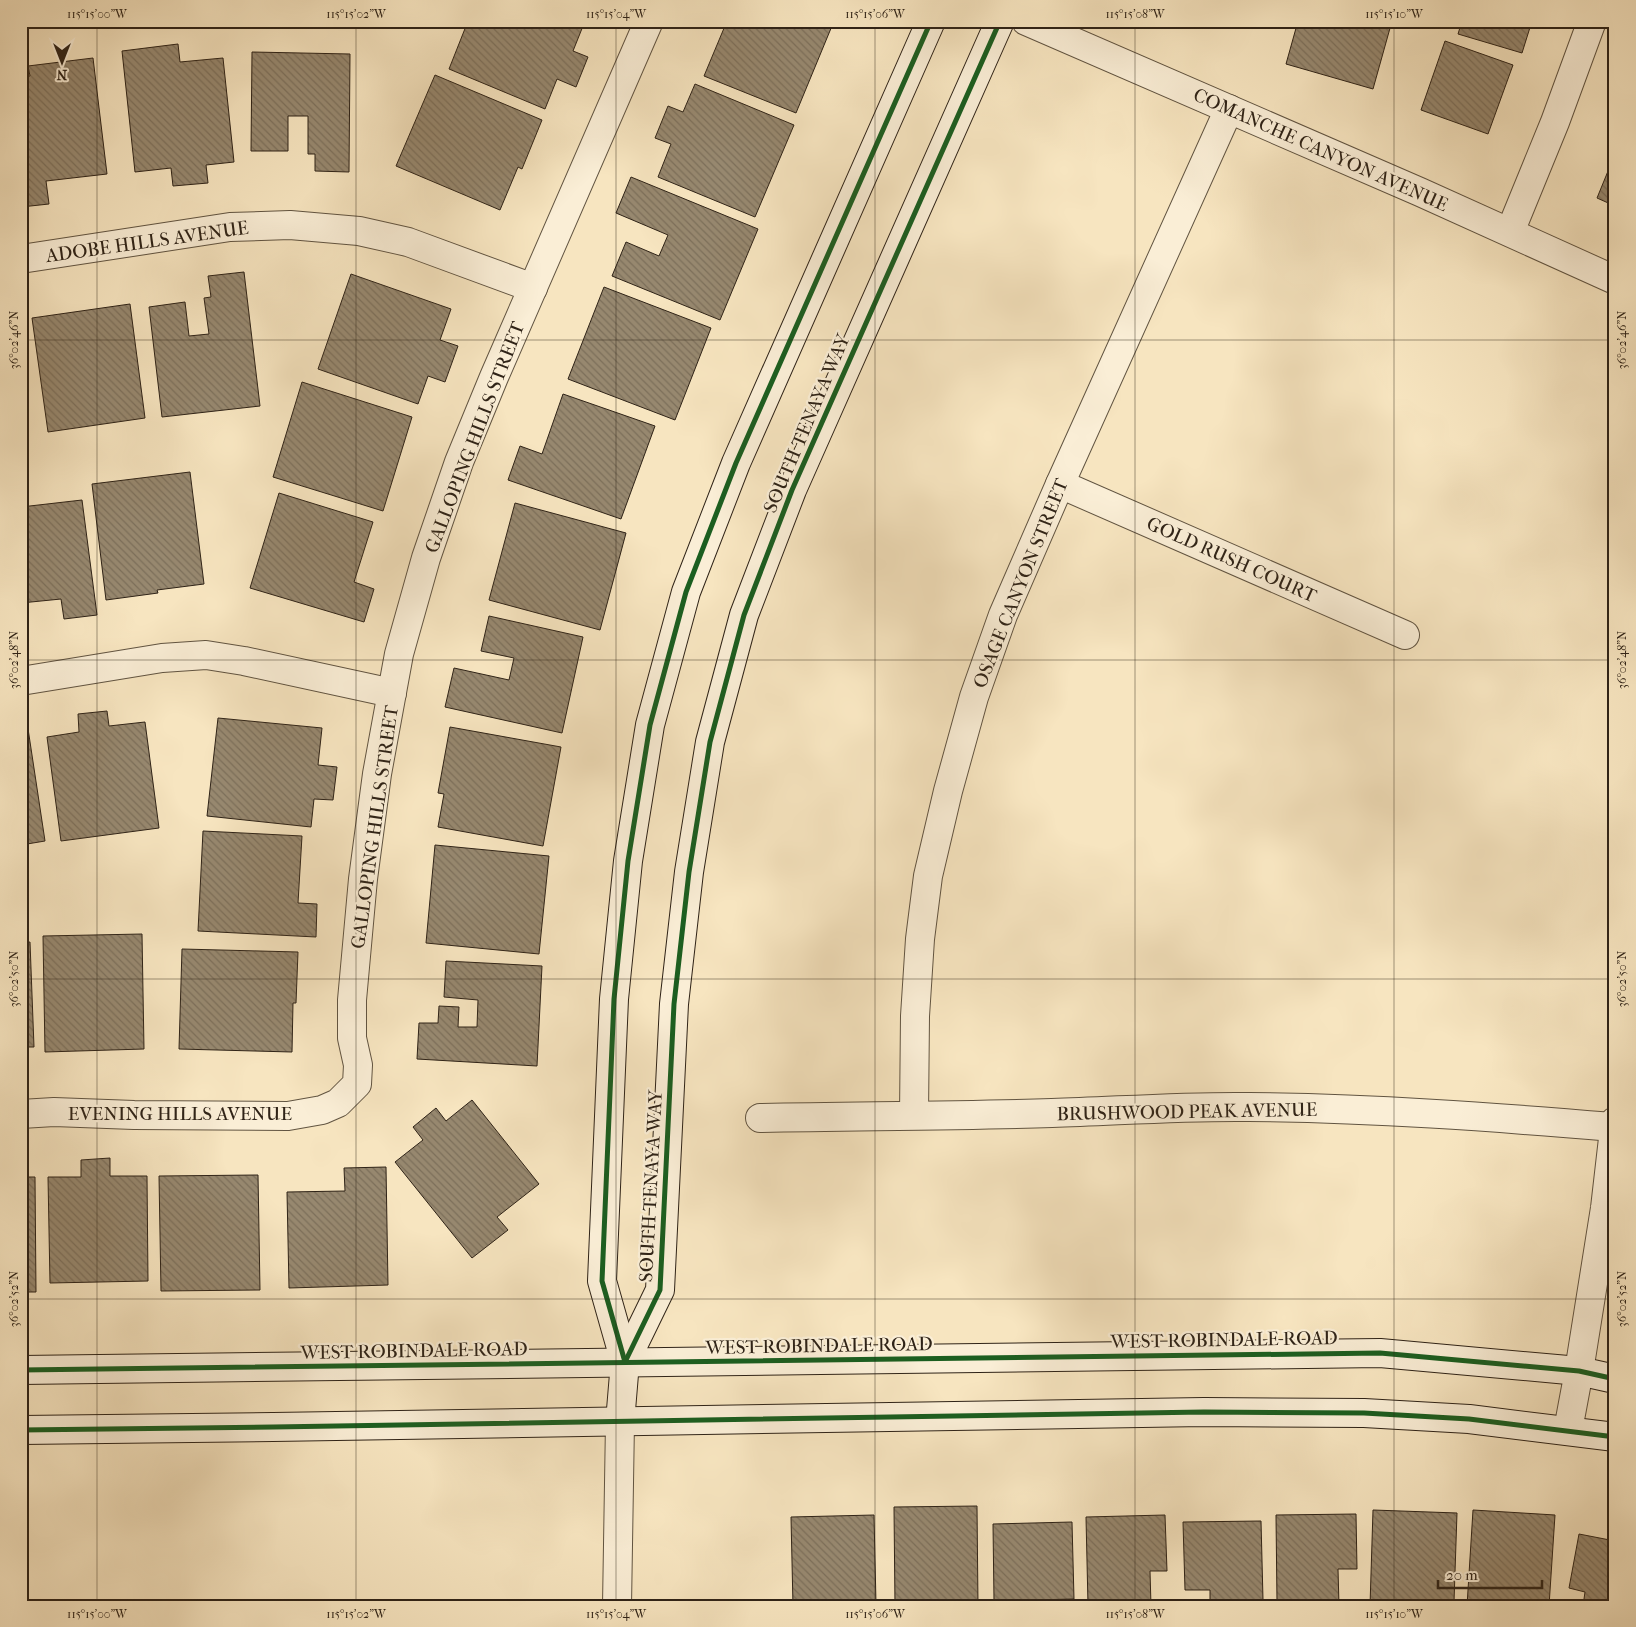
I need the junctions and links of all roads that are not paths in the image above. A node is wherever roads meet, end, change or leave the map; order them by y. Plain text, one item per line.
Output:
1 (649, 21) edge
2 (932, 21) edge
3 (1000, 21) edge
4 (1026, 21) edge
5 (1592, 21) edge
6 (1229, 109) junction
7 (1510, 232) junction
8 (21, 259) edge
9 (1615, 280) edge
10 (533, 288) junction
11 (1060, 484) junction
12 (1405, 635) dead end
13 (21, 681) edge
14 (392, 693) junction
15 (338, 1103) joint
16 (21, 1114) edge
17 (914, 1115) junction
18 (760, 1118) dead end
19 (1614, 1124) edge
20 (625, 1362) junction
21 (21, 1370) edge
22 (1579, 1371) junction
23 (1615, 1379) edge
24 (620, 1422) junction
25 (21, 1430) edge
26 (1568, 1430) junction
27 (1615, 1438) edge
28 (617, 1606) edge

1 - 10 street, GALLOPING HILLS STREET
2 - 20 street
3 - 20 street, SOUTH TENAYA WAY
4 - 6 street, COMANCHE CANYON AVENUE
5 - 7 street
6 - 7 street, COMANCHE CANYON AVENUE
6 - 11 street, OSAGE CANYON STREET
7 - 9 street, COMANCHE CANYON AVENUE
8 - 10 street, ADOBE HILLS AVENUE
10 - 14 street, GALLOPING HILLS STREET
11 - 12 street, GOLD RUSH COURT
11 - 17 street, OSAGE CANYON STREET
13 - 14 street
14 - 15 street, GALLOPING HILLS STREET
15 - 16 street, EVENING HILLS AVENUE
17 - 18 street, BRUSHWOOD PEAK AVENUE
17 - 19 street, BRUSHWOOD PEAK AVENUE
19 - 22 street
20 - 21 street, WEST ROBINDALE ROAD
20 - 22 street, WEST ROBINDALE ROAD
20 - 24 street
22 - 23 street, WEST ROBINDALE ROAD
22 - 26 street
24 - 25 street
24 - 26 street
24 - 28 street
26 - 27 street

